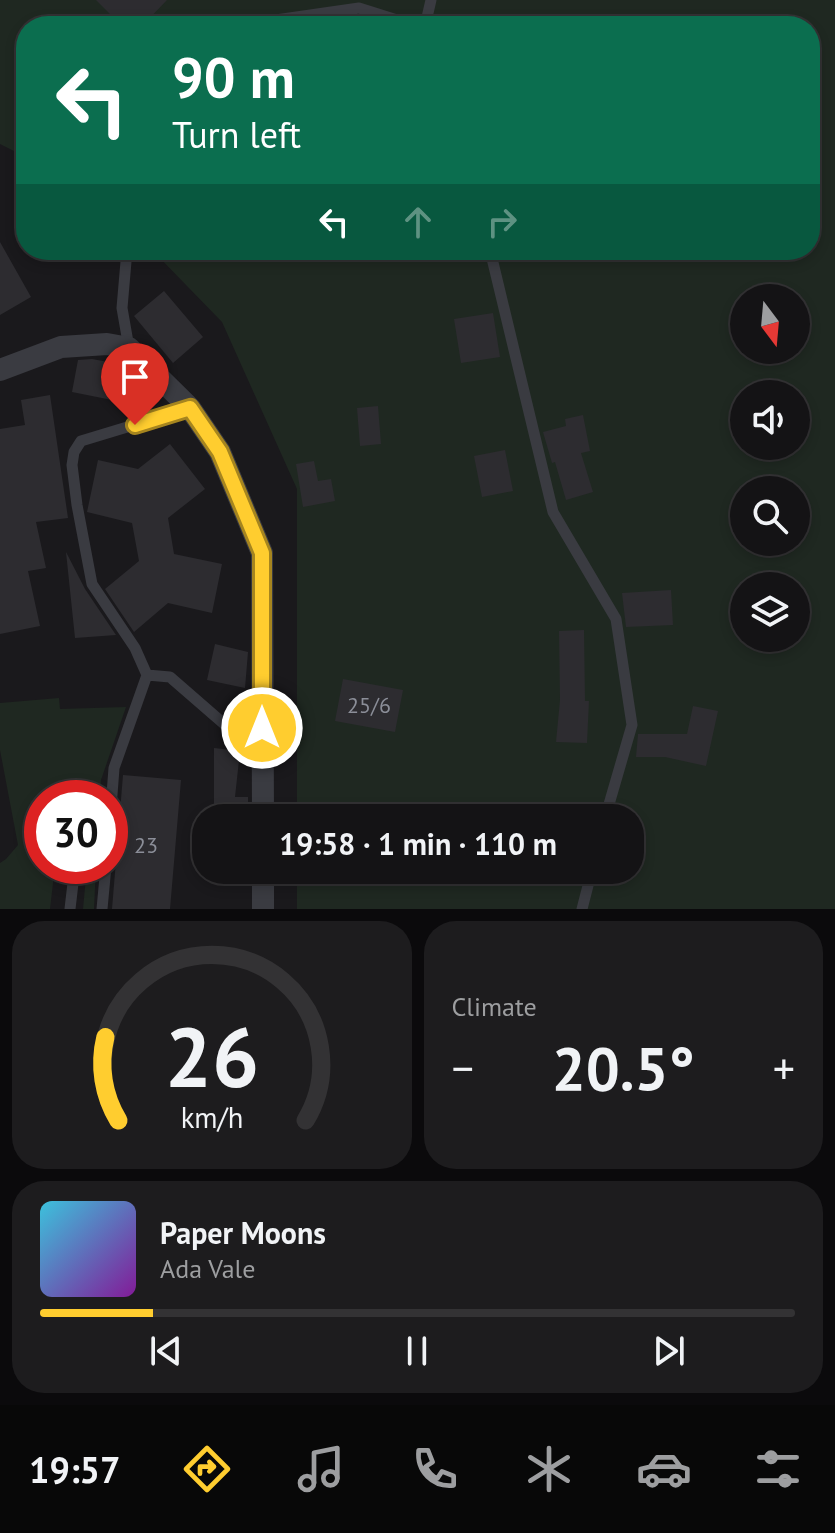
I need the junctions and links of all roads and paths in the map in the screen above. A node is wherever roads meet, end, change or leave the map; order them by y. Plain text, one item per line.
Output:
1 (303, 16) edge
2 (384, 16) edge
3 (126, 260) edge
4 (492, 260) edge
5 (129, 348) junction
6 (0, 370) edge
7 (190, 408) junction
8 (147, 675) junction
9 (262, 757) junction
10 (113, 780) edge
11 (263, 804) edge
12 (609, 804) edge
13 (73, 884) edge
14 (104, 884) edge
15 (263, 884) edge
16 (588, 884) edge
17 (70, 909) edge
18 (102, 909) edge
19 (263, 909) edge
20 (582, 909) edge

1 - 2 lane
3 - 5 lane
4 - 12 lane
5 - 6 street
5 - 7 street
7 - 8 lane
7 - 9 street
8 - 9 lane
8 - 10 lane
9 - 11 street
13 - 17 lane
14 - 18 lane
15 - 19 street
16 - 20 lane

